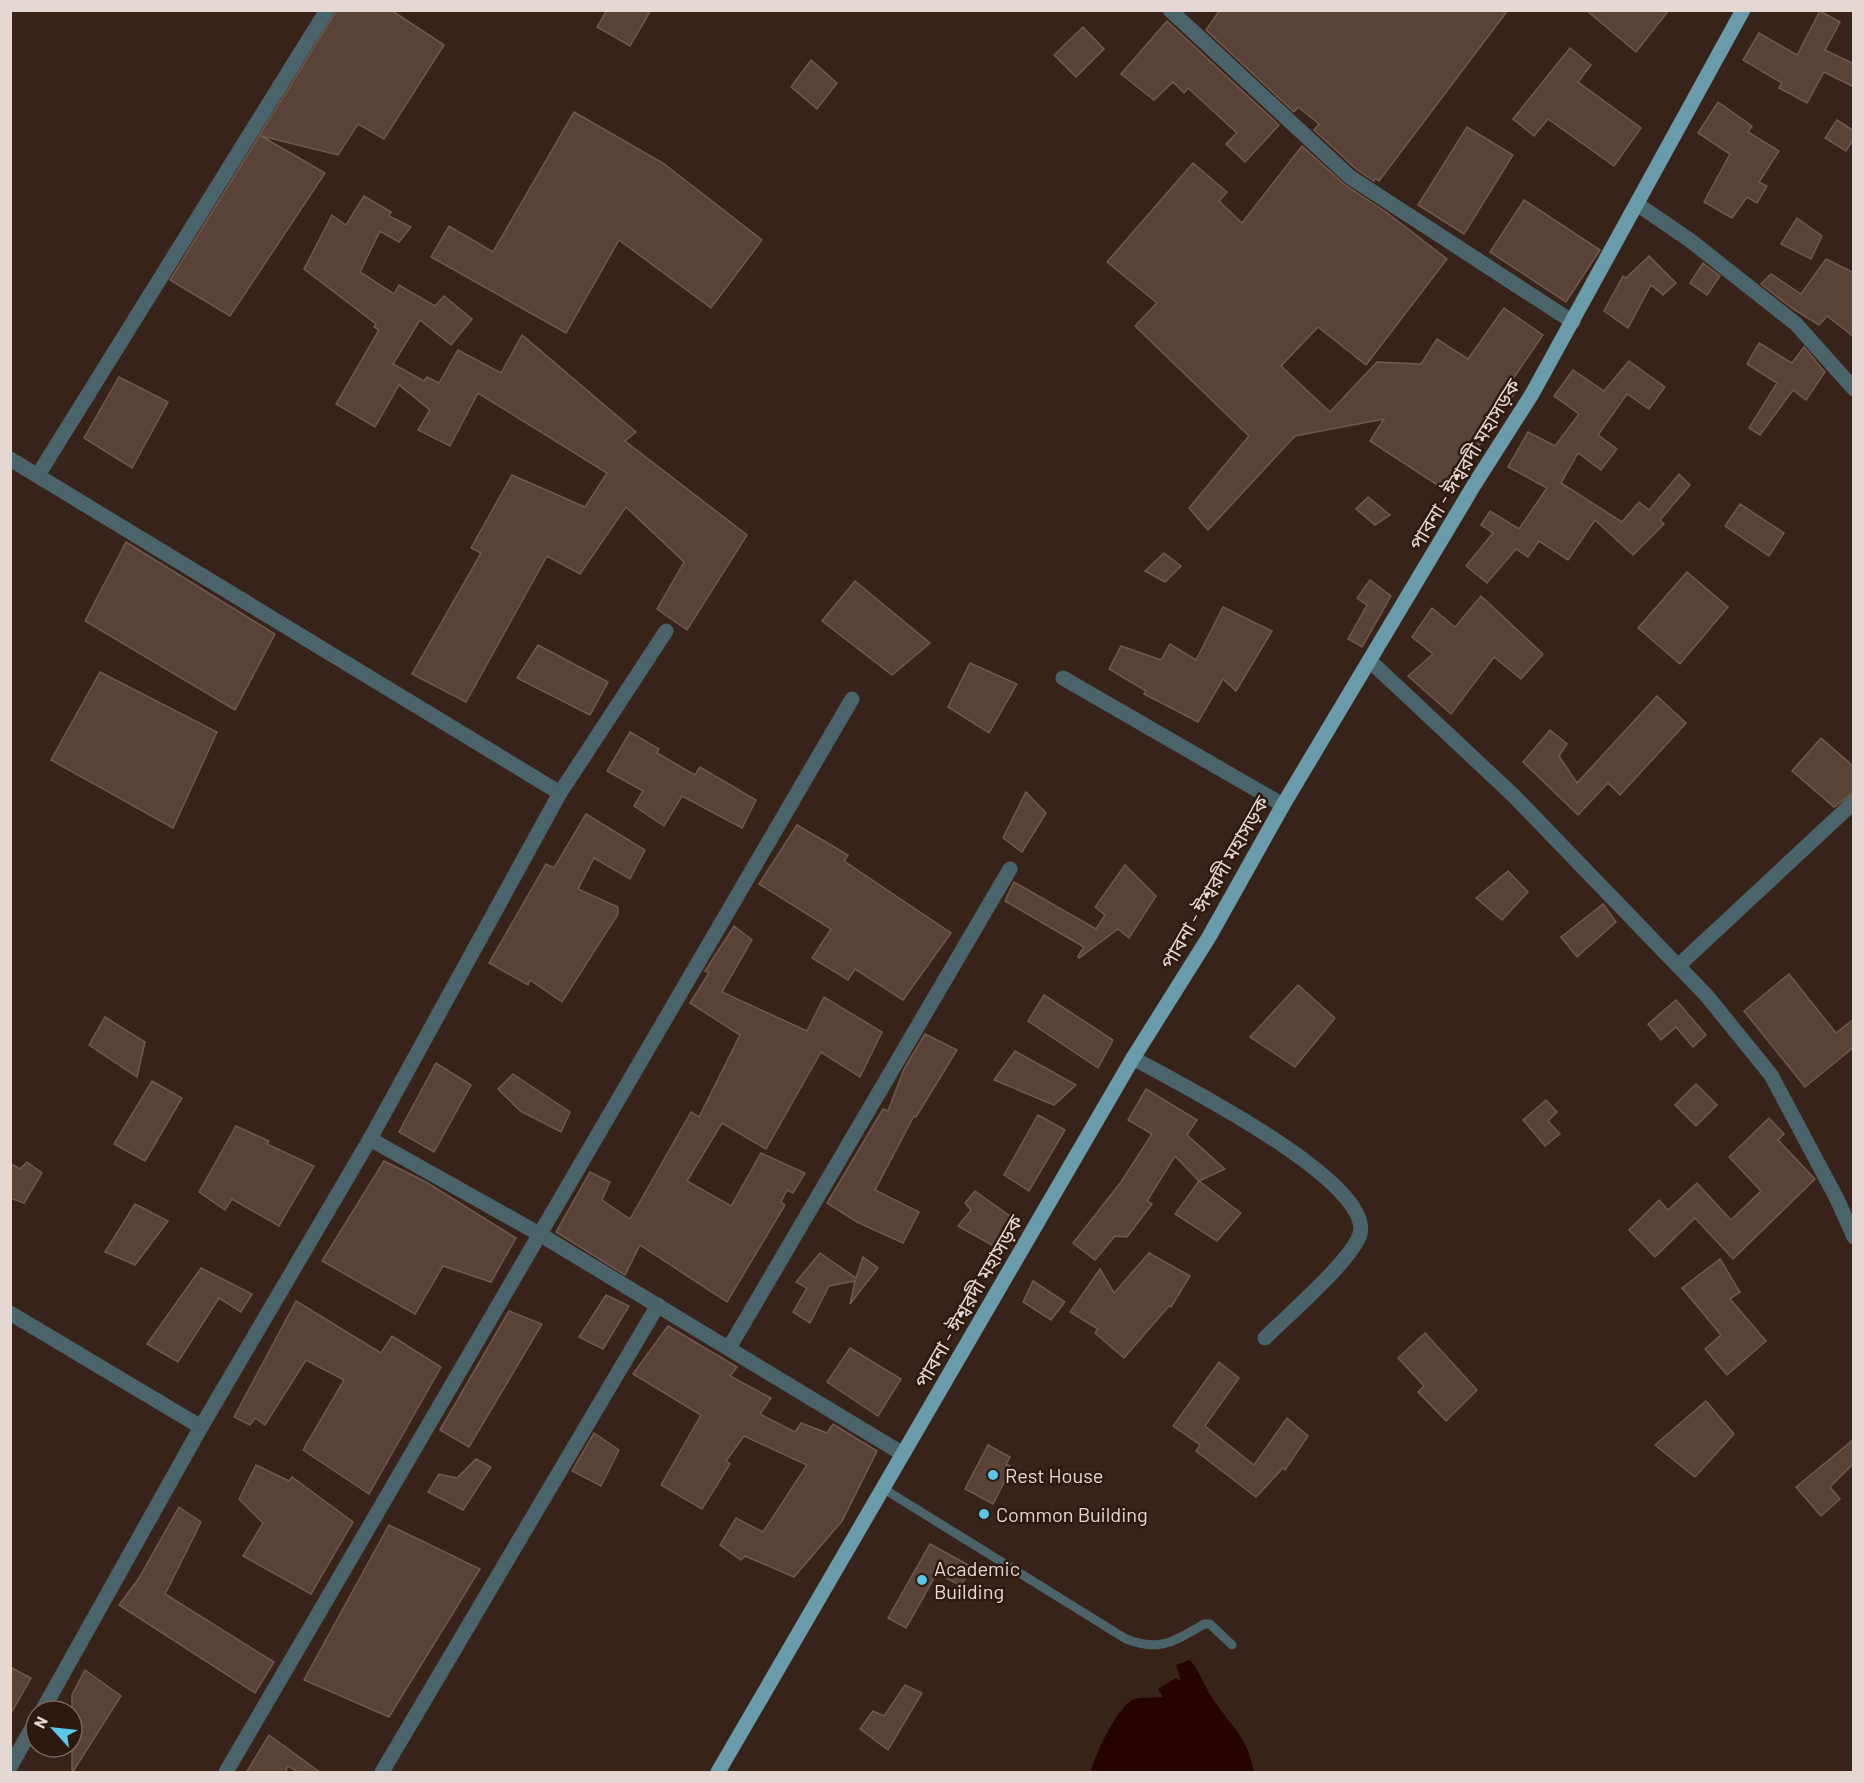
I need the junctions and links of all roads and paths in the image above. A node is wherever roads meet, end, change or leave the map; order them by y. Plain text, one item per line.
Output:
1 (327, 10) edge
2 (1170, 10) edge
3 (1743, 10) edge
4 (1637, 204) junction
5 (1573, 321) junction
6 (1854, 389) edge
7 (10, 459) edge
8 (38, 475) junction
9 (666, 632) dead end
10 (1370, 661) junction
11 (1063, 678) dead end
12 (852, 699) dead end
13 (561, 793) junction
14 (1854, 802) edge
15 (1283, 805) junction
16 (1010, 869) dead end
17 (1678, 966) junction
18 (1133, 1058) junction
19 (370, 1139) junction
20 (541, 1236) junction
21 (1854, 1237) edge
22 (658, 1305) junction
23 (10, 1313) edge
24 (1266, 1338) dead end
25 (729, 1347) junction
26 (201, 1427) junction
27 (903, 1454) junction
28 (884, 1489) junction
29 (1232, 1645) dead end
30 (49, 1699) edge
31 (24, 1742) edge
32 (10, 1767) edge
33 (226, 1773) edge
34 (382, 1773) edge
35 (718, 1773) edge

1 - 8 street
2 - 5 street
3 - 4 main road, পাবনা - ঈশ্বরদী মহাসড়ক
4 - 5 main road, পাবনা - ঈশ্বরদী মহাসড়ক
4 - 6 street
5 - 10 main road, পাবনা - ঈশ্বরদী মহাসড়ক
7 - 8 street
8 - 13 street
9 - 13 street
10 - 15 main road, পাবনা - ঈশ্বরদী মহাসড়ক
10 - 17 street
11 - 15 street
12 - 20 street
13 - 19 street
14 - 17 street
15 - 18 main road, পাবনা - ঈশ্বরদী মহাসড়ক
16 - 25 street
17 - 21 street
18 - 24 street
18 - 27 main road, পাবনা - ঈশ্বরদী মহাসড়ক
19 - 20 street
19 - 26 street
20 - 22 street
20 - 33 street
22 - 25 street
22 - 34 street
23 - 26 street
25 - 27 street
26 - 30 street
27 - 28 main road, পাবনা - ঈশ্বরদী মহাসড়ক
28 - 29 lane
28 - 35 main road, পাবনা - ঈশ্বরদী মহাসড়ক
31 - 32 street

